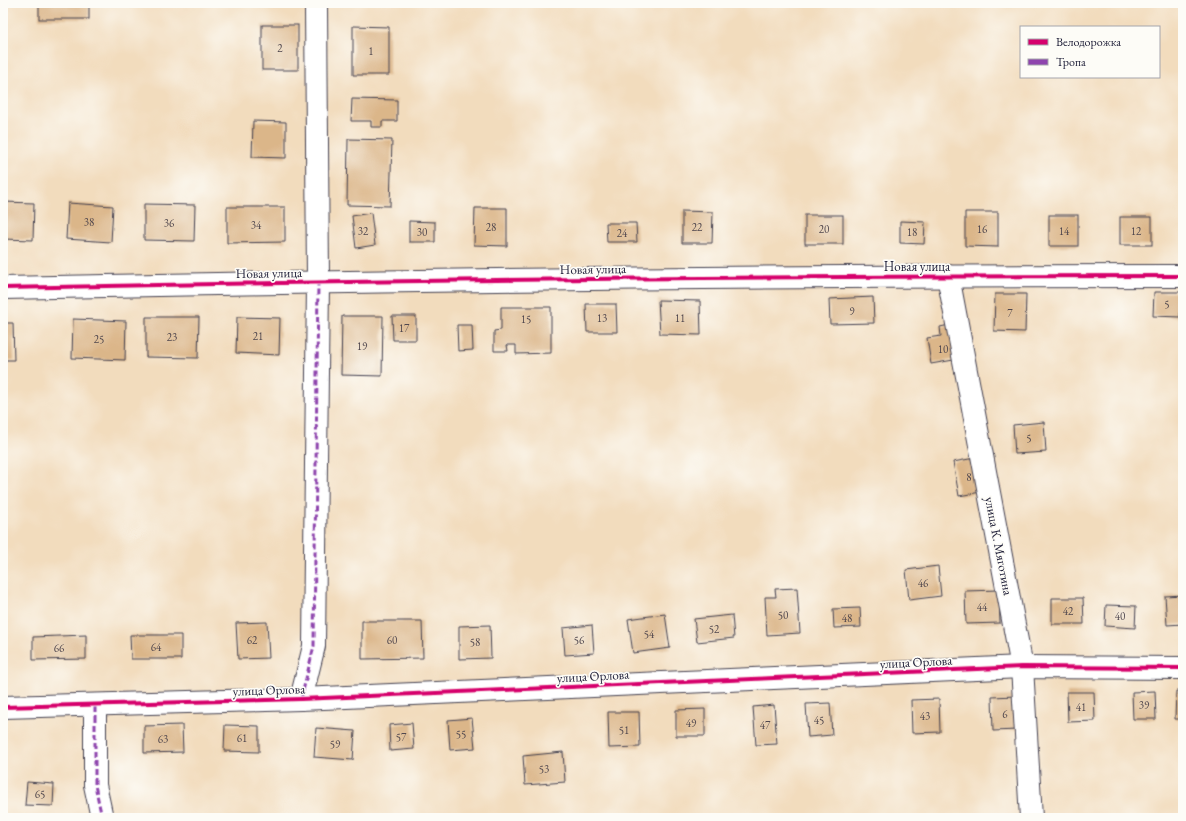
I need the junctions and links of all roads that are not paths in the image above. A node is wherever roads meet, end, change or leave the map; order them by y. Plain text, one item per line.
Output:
1 (316, 3) edge
2 (948, 276) junction
3 (1183, 276) edge
4 (318, 282) junction
5 (3, 288) edge
6 (1022, 667) junction
7 (1183, 668) edge
8 (301, 699) junction
9 (96, 706) junction
10 (3, 707) edge
11 (102, 818) edge
12 (1031, 818) edge

1 - 4 street
2 - 3 street, Новая улица
2 - 4 street, Новая улица
2 - 6 street, улица К. Мяготина
4 - 5 street, Новая улица
4 - 8 street
6 - 7 street, улица Орлова
6 - 8 street, улица Орлова
6 - 12 street, улица К. Мяготина
8 - 9 street, улица Орлова
9 - 10 street, улица Орлова
9 - 11 street

